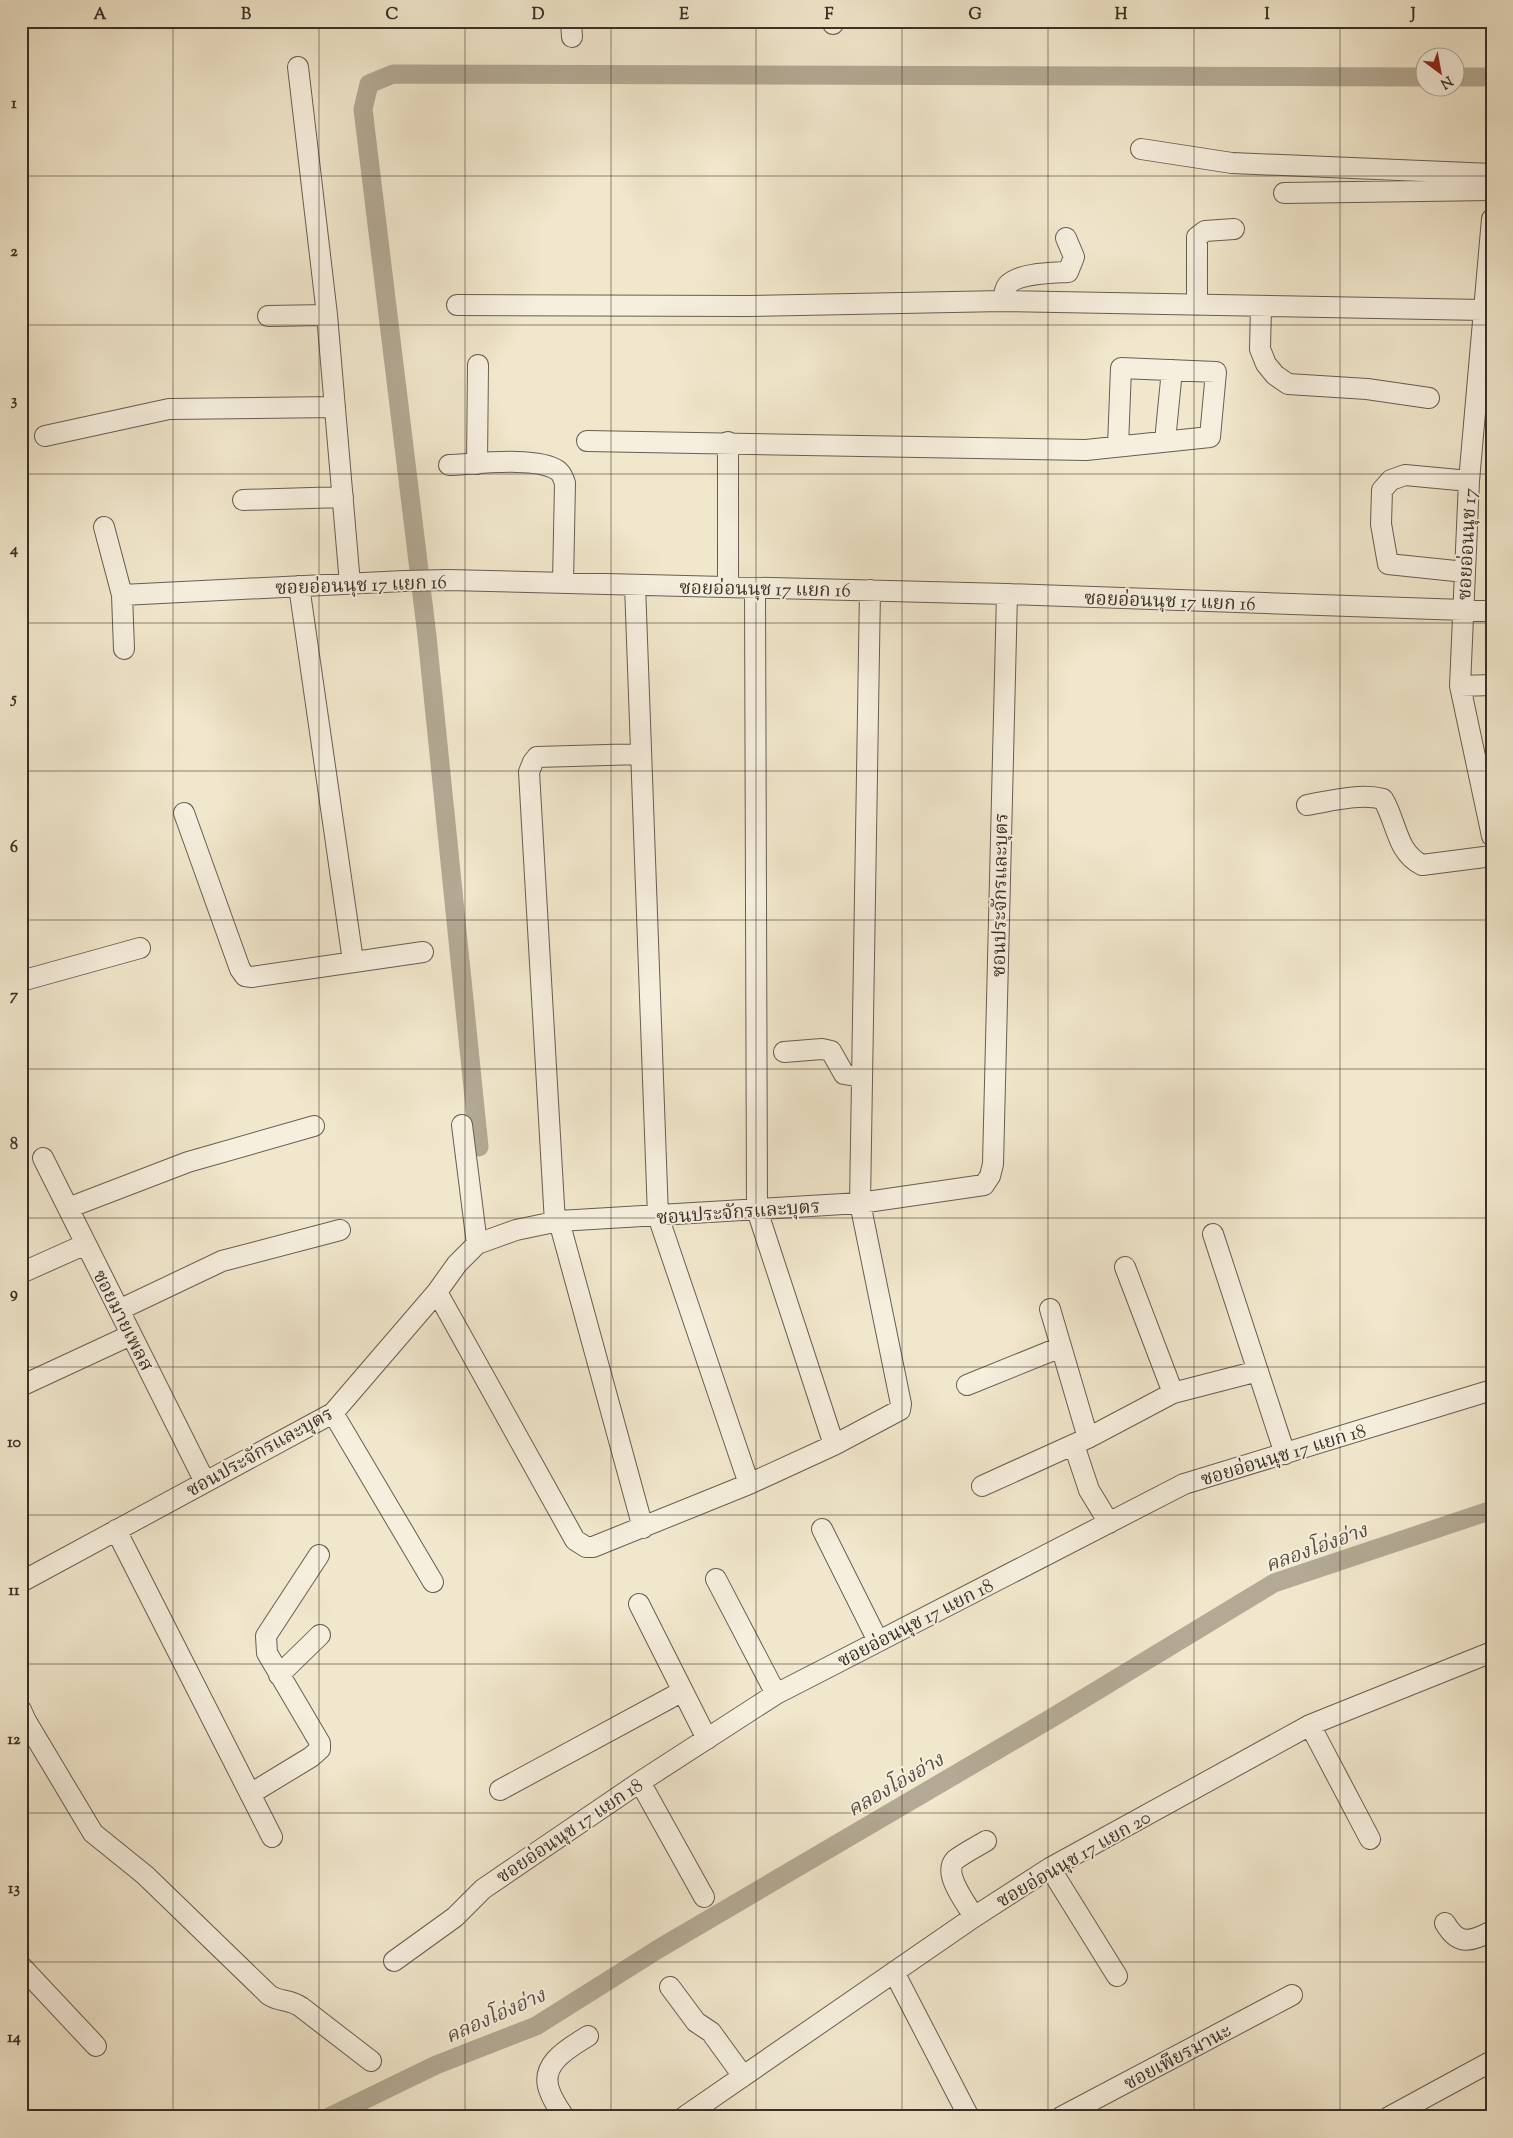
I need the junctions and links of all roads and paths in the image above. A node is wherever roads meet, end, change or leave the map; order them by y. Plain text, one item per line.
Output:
1 (298, 67) dead end
2 (1141, 149) dead end
3 (1492, 174) edge
4 (1492, 190) edge
5 (1284, 192) dead end
6 (1492, 220) edge
7 (1234, 229) dead end
8 (1066, 238) dead end
9 (1490, 266) edge
10 (1003, 301) junction
11 (457, 304) dead end
12 (1197, 305) junction
13 (1261, 306) junction
14 (1483, 310) junction
15 (327, 315) junction
16 (268, 316) dead end
17 (478, 365) dead end
18 (1172, 370) junction
19 (1428, 398) dead end
20 (335, 407) junction
21 (45, 436) dead end
22 (588, 440) dead end
23 (1165, 441) junction
24 (728, 442) junction
25 (1118, 446) junction
26 (477, 464) junction
27 (449, 465) dead end
28 (1469, 482) junction
29 (342, 497) junction
30 (243, 500) dead end
31 (104, 527) dead end
32 (1465, 572) junction
33 (563, 583) junction
34 (350, 584) junction
35 (635, 585) junction
36 (299, 586) junction
37 (728, 587) junction
38 (755, 588) junction
39 (870, 590) junction
40 (1007, 594) junction
41 (122, 595) junction
42 (1462, 611) junction
43 (1492, 611) edge
44 (124, 649) dead end
45 (1492, 685) edge
46 (1460, 686) junction
47 (641, 754) junction
48 (1307, 805) dead end
49 (184, 813) dead end
50 (1492, 836) edge
51 (1492, 856) edge
52 (140, 948) dead end
53 (423, 952) dead end
54 (353, 961) junction
55 (21, 981) edge
56 (784, 1052) dead end
57 (862, 1077) junction
58 (462, 1125) dead end
59 (314, 1126) dead end
60 (43, 1158) dead end
61 (860, 1203) junction
62 (68, 1208) junction
63 (757, 1210) junction
64 (658, 1216) junction
65 (557, 1222) junction
66 (340, 1230) dead end
67 (1213, 1234) dead end
68 (86, 1244) junction
69 (477, 1244) junction
70 (1125, 1267) dead end
71 (21, 1273) edge
72 (437, 1292) junction
73 (119, 1310) junction
74 (1050, 1310) dead end
75 (131, 1335) junction
76 (1061, 1347) junction
77 (1258, 1371) junction
78 (967, 1385) dead end
79 (21, 1386) edge
80 (1492, 1390) edge
81 (1173, 1394) junction
82 (333, 1413) junction
83 (1081, 1441) junction
84 (834, 1445) junction
85 (1285, 1454) junction
86 (205, 1482) junction
87 (749, 1484) junction
88 (982, 1486) dead end
89 (1110, 1523) junction
90 (643, 1528) junction
91 (822, 1529) dead end
92 (116, 1530) junction
93 (318, 1555) dead end
94 (716, 1579) dead end
95 (21, 1582) edge
96 (432, 1582) dead end
97 (639, 1604) dead end
98 (320, 1635) dead end
99 (878, 1641) junction
100 (1492, 1652) edge
101 (279, 1675) junction
102 (683, 1691) junction
103 (776, 1694) junction
104 (21, 1710) edge
105 (1310, 1725) junction
106 (707, 1739) junction
107 (640, 1782) junction
108 (500, 1790) dead end
109 (250, 1794) junction
110 (272, 1837) dead end
111 (1370, 1839) dead end
112 (986, 1841) dead end
113 (1050, 1868) junction
114 (704, 1897) dead end
115 (974, 1916) junction
116 (1445, 1923) dead end
117 (1492, 1931) edge
118 (394, 1961) dead end
119 (21, 1966) edge
120 (894, 1972) junction
121 (1117, 1976) dead end
122 (670, 1987) dead end
123 (1292, 1995) dead end
124 (588, 2036) dead end
125 (96, 2046) dead end
126 (371, 2061) dead end
127 (1492, 2061) edge
128 (743, 2076) junction
129 (564, 2117) edge
130 (684, 2117) edge
131 (969, 2117) edge
132 (1061, 2117) edge
133 (1389, 2117) edge

1 - 15 street
2 - 3 street
4 - 5 street
6 - 9 street, ซอยอ่อนนุช 17
7 - 12 street
8 - 10 street
9 - 14 street, ซอยอ่อนนุช 17
10 - 11 street
10 - 12 street
12 - 13 street
13 - 14 street
13 - 19 street
14 - 28 street, ซอยอ่อนนุช 17
15 - 16 street
15 - 20 street
17 - 26 street
18 - 23 street
18 - 23 street
18 - 25 street
20 - 21 street
20 - 29 street
22 - 24 street
23 - 25 street
24 - 25 street
24 - 37 street
26 - 27 street
26 - 33 street
28 - 32 street, ซอยอ่อนนุช 17
28 - 32 street
29 - 30 street
29 - 34 street
31 - 41 street
32 - 42 street, ซอยอ่อนนุช 17
33 - 34 street, ซอยอ่อนนุช 17 แยก 16
33 - 35 street, ซอยอ่อนนุช 17 แยก 16
34 - 36 street, ซอยอ่อนนุช 17 แยก 16
35 - 37 street, ซอยอ่อนนุช 17 แยก 16
35 - 47 street
36 - 41 street, ซอยอ่อนนุช 17 แยก 16
36 - 54 street
37 - 38 street, ซอยอ่อนนุช 17 แยก 16
38 - 39 street, ซอยอ่อนนุช 17 แยก 16
38 - 63 street
39 - 40 street, ซอยอ่อนนุช 17 แยก 16
39 - 57 street
40 - 42 street, ซอยอ่อนนุช 17 แยก 16
40 - 61 street, ซอนประจักรและบุตร
41 - 44 street
42 - 43 street, ซอยอ่อนนุช 17 แยก 16
42 - 46 street, ซอยอ่อนนุช 17
45 - 46 street
46 - 50 street, ซอยอ่อนนุช 17
47 - 64 street
47 - 65 street
48 - 51 street
49 - 54 street
52 - 55 street
53 - 54 street
56 - 57 street
57 - 61 street
58 - 69 street
59 - 62 street
60 - 62 street, ซอยมายเพลส
61 - 63 street, ซอนประจักรและบุตร
61 - 84 street
62 - 68 street, ซอยมายเพลส
63 - 64 street, ซอนประจักรและบุตร
63 - 84 street
64 - 65 street, ซอนประจักรและบุตร
64 - 87 street
65 - 69 street, ซอนประจักรและบุตร
65 - 90 street
66 - 73 street
67 - 77 street
68 - 71 street
68 - 73 street, ซอยมายเพลส
69 - 72 street, ซอนประจักรและบุตร
70 - 81 street
72 - 82 street, ซอนประจักรและบุตร
72 - 90 street
73 - 75 street, ซอยมายเพลส
74 - 76 street
75 - 79 street
75 - 86 street, ซอยมายเพลส
76 - 78 street
76 - 83 street
77 - 81 street
77 - 85 street
80 - 85 street, ซอยอ่อนนุช 17 แยก 18
81 - 83 street
82 - 86 street, ซอนประจักรและบุตร
82 - 96 street
83 - 88 street
83 - 89 street
84 - 87 street
85 - 89 street, ซอยอ่อนนุช 17 แยก 18
86 - 92 street, ซอนประจักรและบุตร
87 - 90 street
89 - 99 street, ซอยอ่อนนุช 17 แยก 18
91 - 99 street
92 - 95 street, ซอนประจักรและบุตร
92 - 109 street
93 - 101 street
94 - 103 street
97 - 102 street
98 - 101 street
99 - 103 street, ซอยอ่อนนุช 17 แยก 18
100 - 105 street, ซอยอ่อนนุช 17 แยก 20
101 - 109 street
102 - 106 street
102 - 108 street
103 - 106 street, ซอยอ่อนนุช 17 แยก 18
104 - 126 street
105 - 111 street
105 - 113 street, ซอยอ่อนนุช 17 แยก 20
106 - 107 street, ซอยอ่อนนุช 17 แยก 18
107 - 114 street
107 - 118 street, ซอยอ่อนนุช 17 แยก 18
109 - 110 street
112 - 115 street
113 - 115 street, ซอยอ่อนนุช 17 แยก 20
113 - 121 street
115 - 120 street, ซอยอ่อนนุช 17 แยก 20
116 - 117 street
119 - 125 street
120 - 128 street, ซอยอ่อนนุช 17 แยก 20
120 - 131 street
122 - 128 street
123 - 132 street, ซอยเพียรมานะ
124 - 129 street
127 - 133 street
128 - 130 street, ซอยอ่อนนุช 17 แยก 20

